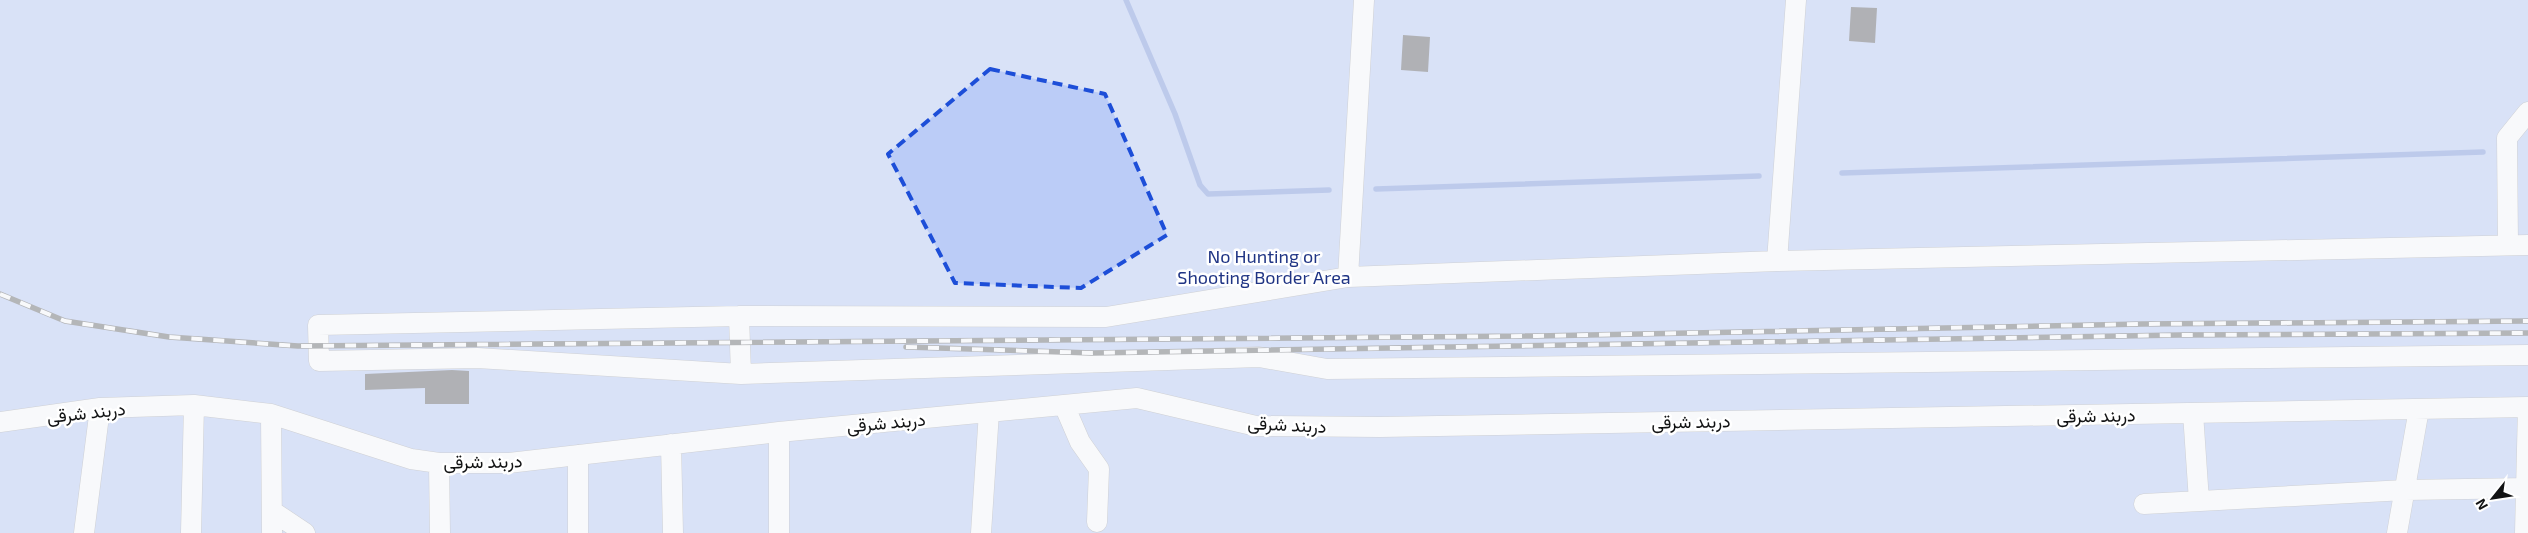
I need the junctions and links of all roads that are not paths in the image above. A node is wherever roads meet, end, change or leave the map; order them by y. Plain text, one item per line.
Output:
1 (1364, 0) edge
2 (1796, 0) edge
3 (2528, 112) edge
4 (2508, 245) junction
5 (2528, 245) edge
6 (1777, 261) junction
7 (1348, 277) junction
8 (739, 316) junction
9 (2528, 355) edge
10 (741, 374) junction
11 (194, 405) junction
12 (1064, 405) junction
13 (2528, 407) edge
14 (100, 408) junction
15 (2419, 409) junction
16 (989, 412) junction
17 (271, 414) junction
18 (2193, 414) junction
19 (0, 422) edge
20 (779, 432) junction
21 (670, 444) junction
22 (578, 456) junction
23 (438, 463) junction
24 (2527, 488) edge
25 (2405, 490) junction
26 (2199, 501) junction
27 (2144, 504) dead end
28 (272, 511) junction
29 (1097, 522) dead end
30 (84, 533) edge
31 (191, 533) edge
32 (272, 533) edge
33 (305, 533) edge
34 (440, 533) edge
35 (578, 533) edge
36 (673, 533) edge
37 (779, 533) edge
38 (982, 533) edge
39 (2397, 533) edge
40 (2526, 533) edge

1 - 7 street
2 - 6 street
3 - 4 street
4 - 5 street
4 - 6 street
6 - 7 street
7 - 8 street
8 - 10 street
8 - 10 street
9 - 10 street
11 - 14 street, دربند شرقی
11 - 17 street, دربند شرقی
11 - 31 street
12 - 16 street, دربند شرقی
12 - 18 street, دربند شرقی
12 - 29 street
13 - 15 street, دربند شرقی
13 - 24 street
14 - 19 street, دربند شرقی
14 - 30 street
15 - 18 street, دربند شرقی
15 - 25 street
16 - 20 street, دربند شرقی
16 - 38 street
17 - 23 street, دربند شرقی
17 - 28 street
18 - 26 street
20 - 21 street, دربند شرقی
20 - 37 street
21 - 22 street, دربند شرقی
21 - 36 street
22 - 23 street, دربند شرقی
22 - 35 street
23 - 34 street
24 - 25 street
24 - 40 street
25 - 26 street
25 - 39 street
26 - 27 street
28 - 32 street
28 - 33 street

